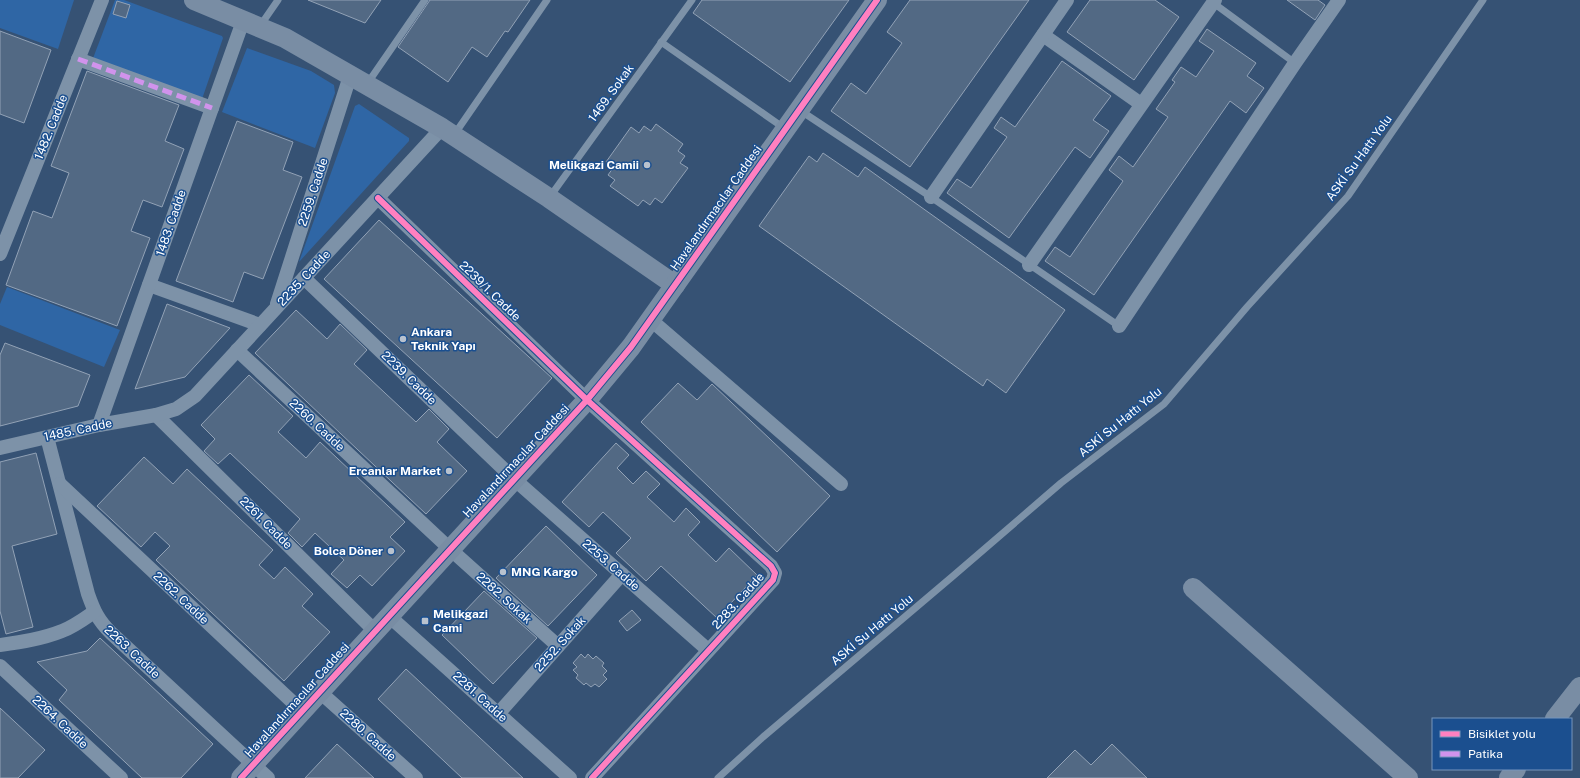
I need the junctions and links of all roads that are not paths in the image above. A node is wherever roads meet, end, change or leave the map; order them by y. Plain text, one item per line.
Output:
1 (102, 0) edge
2 (194, 0) edge
3 (278, 0) edge
4 (426, 0) edge
5 (547, 0) edge
6 (692, 0) edge
7 (877, 0) edge
8 (1067, 0) edge
9 (1339, 0) edge
10 (1483, 0) edge
11 (1212, 1) edge
12 (251, 24) junction
13 (1043, 36) junction
14 (661, 42) junction
15 (78, 59) junction
16 (1295, 63) junction
17 (358, 80) junction
18 (1141, 104) junction
19 (212, 108) junction
20 (800, 110) junction
21 (786, 129) junction
22 (448, 132) junction
23 (931, 197) junction
24 (378, 198) junction
25 (549, 198) junction
26 (0, 254) edge
27 (1029, 265) junction
28 (304, 278) junction
29 (149, 285) junction
30 (675, 285) junction
31 (275, 309) junction
32 (651, 320) junction
33 (260, 325) junction
34 (1119, 326) joint
35 (237, 350) junction
36 (587, 400) junction
37 (156, 415) junction
38 (99, 425) junction
39 (47, 437) junction
40 (0, 448) edge
41 (514, 479) junction
42 (59, 484) junction
43 (841, 484) dead end
44 (450, 549) junction
45 (622, 574) junction
46 (1193, 588) dead end
47 (94, 612) junction
48 (389, 616) junction
49 (376, 631) junction
50 (0, 645) edge
51 (558, 646) junction
52 (708, 650) junction
53 (0, 666) edge
54 (1580, 687) edge
55 (320, 692) junction
56 (302, 711) junction
57 (498, 714) junction
58 (1556, 718) edge
59 (1515, 770) edge
60 (247, 771) edge
61 (121, 778) edge
62 (268, 778) edge
63 (416, 778) edge
64 (570, 778) edge
65 (592, 778) edge
66 (718, 778) edge
67 (1408, 778) edge
68 (1508, 778) edge

1 - 15 street, 1482. Cadde
2 - 12 street
3 - 12 lane
4 - 17 lane
5 - 22 lane
6 - 14 lane, 1469. Sokak
7 - 20 street, Havalandırmacılar Caddesi
8 - 13 street
9 - 16 street
10 - 66 lane, ASKİ Su Hattı Yolu
11 - 16 lane
11 - 18 street
12 - 17 street
12 - 19 street, 1483. Cadde
13 - 18 street
13 - 23 street
14 - 21 lane
14 - 25 lane, 1469. Sokak
15 - 19 street
15 - 26 street, 1482. Cadde
16 - 34 street
17 - 22 street
17 - 31 street, 2259. Cadde
18 - 27 street
19 - 29 street, 1483. Cadde
20 - 21 street, Havalandırmacılar Caddesi
20 - 23 lane
21 - 30 street, Havalandırmacılar Caddesi
22 - 24 street, 2235. Cadde
22 - 25 street
23 - 27 lane
24 - 28 street, 2235. Cadde
24 - 36 street, 2239/1. Cadde
25 - 30 street
27 - 34 lane
28 - 31 street, 2235. Cadde
28 - 41 street, 2239. Cadde
29 - 33 street
29 - 38 street, 1483. Cadde
30 - 32 street, Havalandırmacılar Caddesi
31 - 33 street, 2235. Cadde
32 - 36 street, Havalandırmacılar Caddesi
32 - 43 street
33 - 35 street, 2235. Cadde
35 - 37 street, 2235. Cadde
35 - 44 street, 2260. Cadde
36 - 41 street, Havalandırmacılar Caddesi
36 - 52 street, 2283. Cadde
37 - 38 street, 1485. Cadde
37 - 49 street, 2261. Cadde
38 - 39 street, 1485. Cadde
39 - 40 street, 1485. Cadde
39 - 42 street, 2263. Cadde
41 - 44 street, Havalandırmacılar Caddesi
41 - 45 street, 2253. Cadde
42 - 47 street, 2263. Cadde
42 - 56 street, 2262. Cadde
44 - 48 street, Havalandırmacılar Caddesi
44 - 51 street, 2282. Sokak
45 - 51 street, 2252. Sokak
45 - 52 street, 2253. Cadde
46 - 67 street
47 - 50 street
47 - 60 street, 2263. Cadde
48 - 49 street, Havalandırmacılar Caddesi
48 - 57 street, 2281. Cadde
49 - 55 street, Havalandırmacılar Caddesi
51 - 57 street, 2252. Sokak
52 - 65 street, 2283. Cadde
53 - 61 street, 2264. Cadde
54 - 58 street
55 - 56 street, Havalandırmacılar Caddesi
55 - 63 street, 2280. Cadde
56 - 60 street, Havalandırmacılar Caddesi
57 - 64 street, 2281. Cadde
59 - 68 street
60 - 62 street, 2263. Cadde

